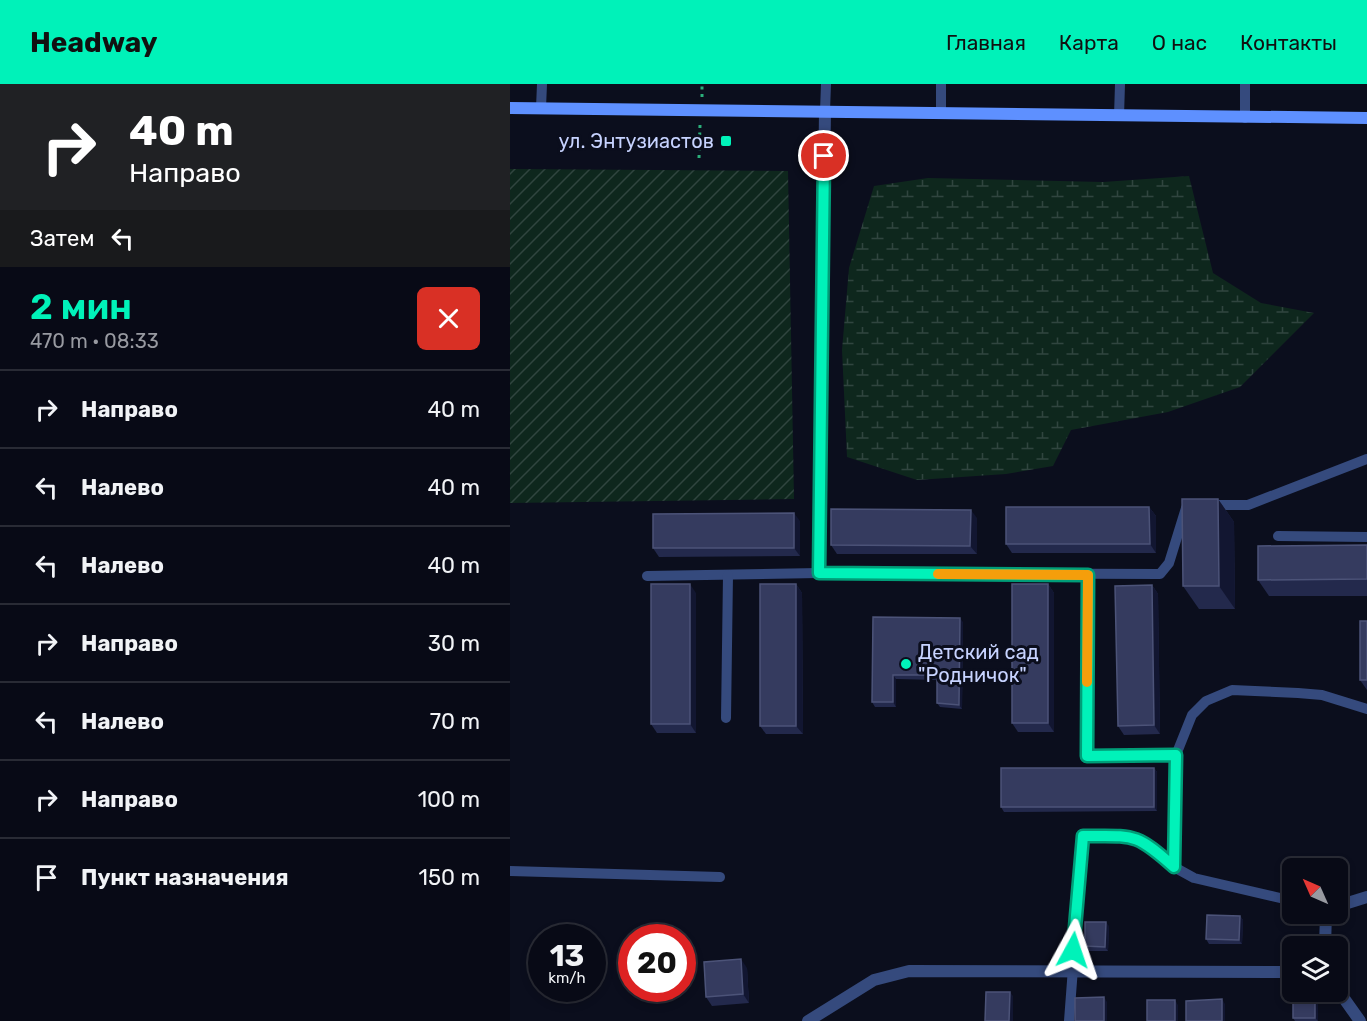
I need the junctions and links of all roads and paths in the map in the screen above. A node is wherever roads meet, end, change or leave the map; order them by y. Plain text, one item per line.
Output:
1 (542, 84) edge
2 (826, 84) edge
3 (941, 84) edge
4 (1120, 84) edge
5 (1245, 84) edge
6 (510, 108) edge
7 (542, 108) junction
8 (825, 111) junction
9 (941, 114) junction
10 (1119, 116) junction
11 (1245, 118) junction
12 (1367, 118) edge
13 (1367, 459) edge
14 (1278, 536) dead end
15 (1367, 537) edge
16 (819, 573) junction
17 (728, 575) junction
18 (1088, 575) junction
19 (647, 576) dead end
20 (1367, 709) edge
21 (726, 717) dead end
22 (1176, 755) junction
23 (1174, 867) junction
24 (510, 870) edge
25 (720, 877) dead end
26 (1367, 897) edge
27 (1282, 898) edge
28 (1348, 903) edge
29 (1282, 972) edge
30 (1071, 973) junction
31 (1347, 1002) edge
32 (808, 1021) edge
33 (1069, 1021) edge
34 (1360, 1021) edge

1 - 7 lane
2 - 8 lane
3 - 9 lane
4 - 10 lane
5 - 11 lane
6 - 7 street
7 - 8 street
8 - 9 street
8 - 16 street
9 - 10 street
10 - 11 street
11 - 12 street
13 - 18 lane
14 - 15 lane
16 - 17 lane
16 - 18 lane
17 - 19 lane
17 - 21 lane
18 - 22 lane
20 - 22 lane
22 - 23 lane
23 - 27 lane
23 - 30 lane
24 - 25 lane
26 - 28 street
29 - 30 street
30 - 32 street
30 - 33 lane
31 - 34 street

